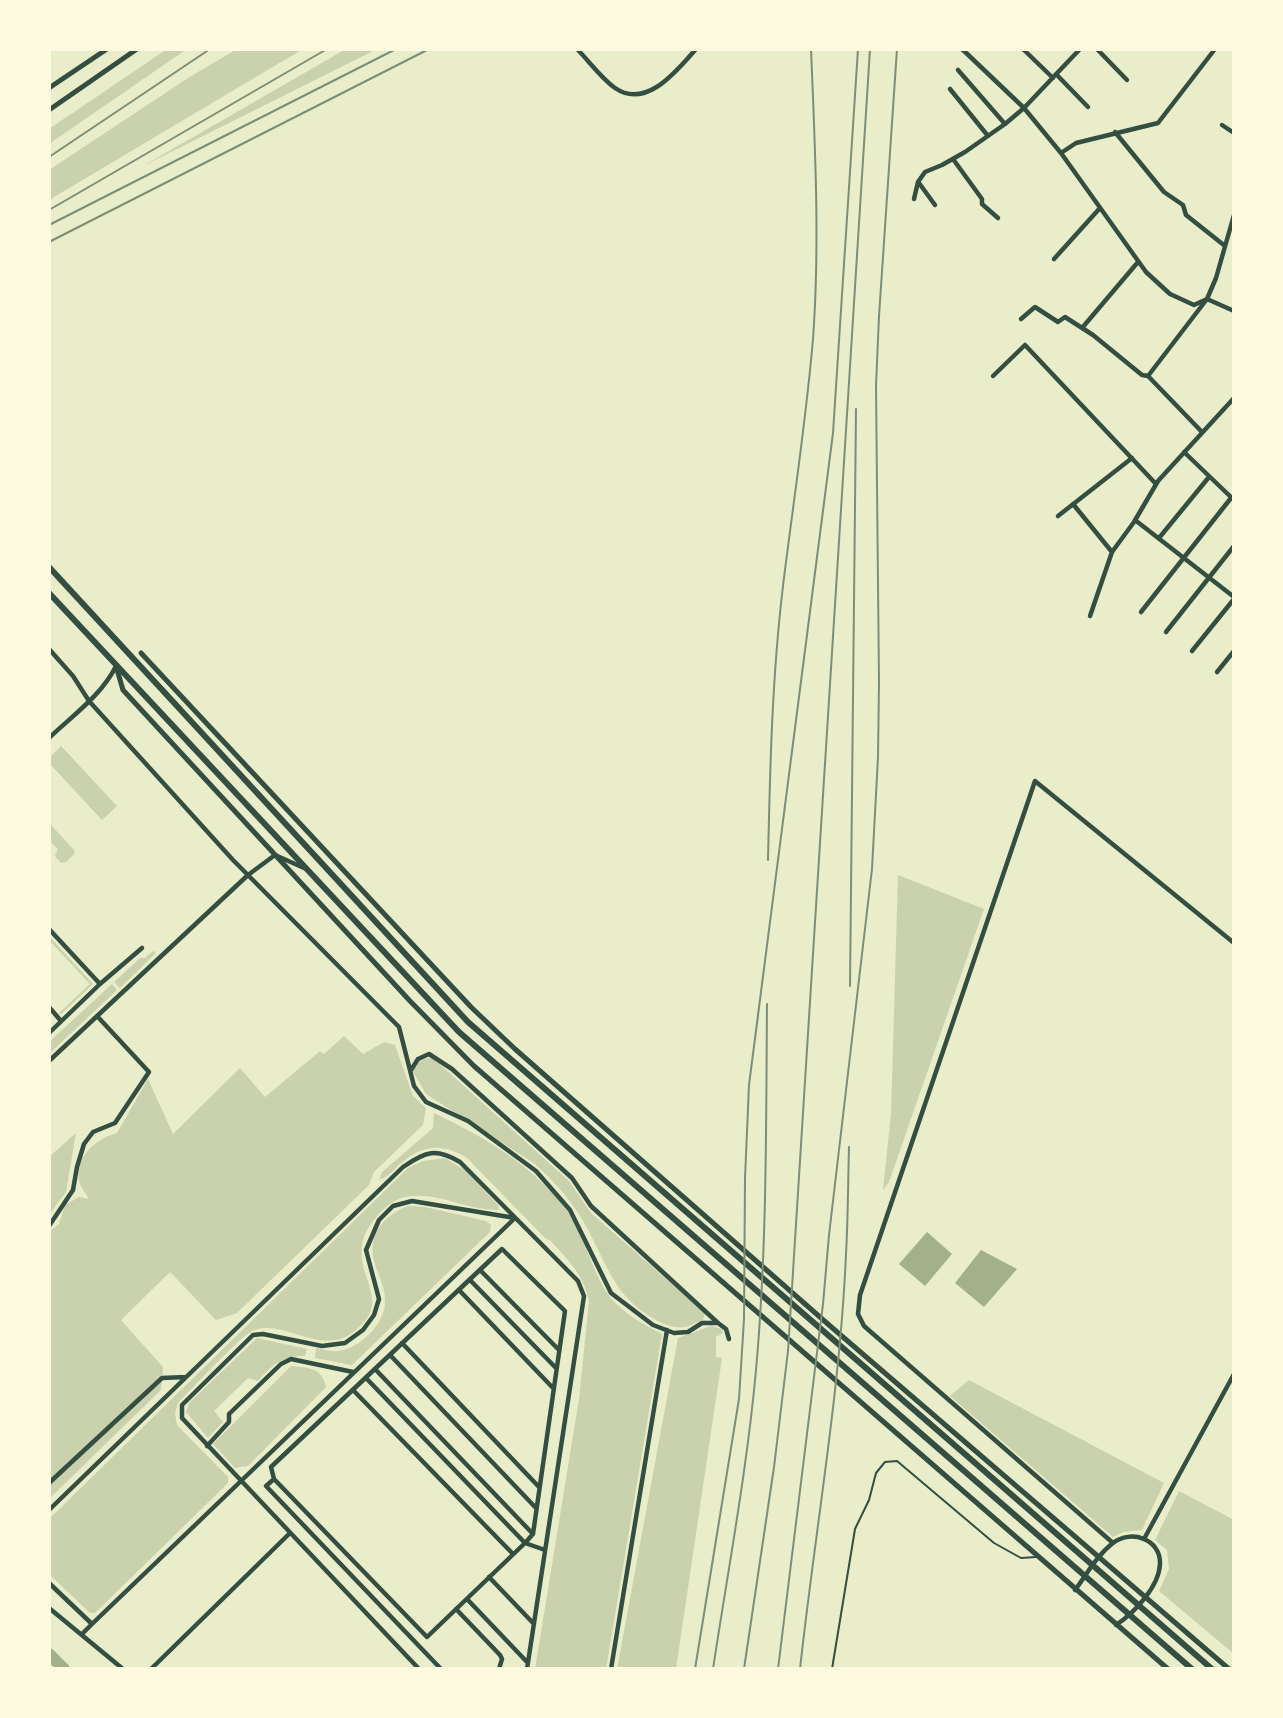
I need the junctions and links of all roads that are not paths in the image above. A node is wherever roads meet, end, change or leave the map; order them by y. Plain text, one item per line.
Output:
1 (107, 49) edge
2 (137, 49) edge
3 (577, 49) edge
4 (696, 49) edge
5 (962, 49) edge
6 (1023, 49) edge
7 (1080, 49) edge
8 (1097, 49) edge
9 (1215, 49) edge
10 (958, 70) dead end
11 (1054, 76) junction
12 (1128, 80) dead end
13 (49, 88) edge
14 (950, 89) dead end
15 (1088, 107) dead end
16 (1024, 108) junction
17 (49, 110) edge
18 (1005, 124) junction
19 (1222, 125) dead end
20 (1115, 132) junction
21 (1234, 133) edge
22 (988, 136) junction
23 (1061, 153) junction
24 (953, 159) junction
25 (918, 182) junction
26 (914, 199) dead end
27 (934, 205) dead end
28 (1100, 208) junction
29 (1234, 215) edge
30 (998, 218) dead end
31 (1225, 246) junction
32 (1054, 259) dead end
33 (1138, 262) junction
34 (1207, 299) junction
35 (1234, 310) edge
36 (1021, 319) dead end
37 (1082, 328) junction
38 (993, 376) dead end
39 (1148, 376) junction
40 (1234, 398) edge
41 (1202, 432) junction
42 (1184, 452) junction
43 (1132, 458) junction
44 (1209, 477) junction
45 (1156, 484) junction
46 (1232, 499) edge
47 (1073, 503) junction
48 (1058, 516) dead end
49 (1135, 519) junction
50 (1159, 538) junction
51 (1234, 546) edge
52 (1112, 552) junction
53 (1184, 557) junction
54 (49, 567) edge
55 (1209, 577) junction
56 (49, 593) edge
57 (1234, 598) edge
58 (1141, 612) dead end
59 (1090, 616) dead end
60 (1166, 632) dead end
61 (49, 649) edge
62 (1234, 650) edge
63 (1192, 651) dead end
64 (141, 653) dead end
65 (116, 666) junction
66 (1217, 672) dead end
67 (89, 701) junction
68 (49, 738) edge
69 (275, 855) junction
70 (307, 870) junction
71 (248, 875) junction
72 (49, 929) edge
73 (1234, 943) edge
74 (142, 948) dead end
75 (100, 984) junction
76 (49, 1007) edge
77 (97, 1016) junction
78 (61, 1021) junction
79 (49, 1032) edge
80 (49, 1061) edge
81 (411, 1071) junction
82 (515, 1218) junction
83 (49, 1226) edge
84 (480, 1270) junction
85 (470, 1280) junction
86 (458, 1290) junction
87 (718, 1323) junction
88 (667, 1330) junction
89 (729, 1339) dead end
90 (402, 1343) junction
91 (559, 1350) junction
92 (390, 1355) junction
93 (557, 1368) junction
94 (375, 1369) junction
95 (354, 1372) junction
96 (1234, 1374) edge
97 (186, 1377) junction
98 (366, 1378) junction
99 (554, 1388) junction
100 (353, 1390) junction
101 (207, 1446) junction
102 (274, 1479) junction
103 (240, 1481) junction
104 (49, 1483) edge
105 (540, 1488) junction
106 (537, 1508) junction
107 (49, 1510) edge
108 (290, 1533) junction
109 (533, 1534) junction
110 (1144, 1539) junction
111 (525, 1543) junction
112 (1114, 1543) junction
113 (545, 1550) junction
114 (513, 1554) junction
115 (1100, 1556) junction
116 (1037, 1557) junction
117 (1093, 1566) junction
118 (489, 1577) junction
119 (1085, 1577) junction
120 (49, 1583) edge
121 (1075, 1590) junction
122 (1145, 1595) junction
123 (467, 1599) junction
124 (1138, 1605) junction
125 (49, 1608) edge
126 (456, 1609) junction
127 (1130, 1615) junction
128 (534, 1623) junction
129 (92, 1624) junction
130 (1116, 1626) junction
131 (82, 1634) junction
132 (527, 1666) edge
133 (123, 1669) edge
134 (151, 1669) edge
135 (419, 1669) edge
136 (442, 1669) edge
137 (499, 1669) edge
138 (611, 1669) edge
139 (832, 1669) edge
140 (1168, 1669) edge
141 (1192, 1669) edge
142 (1212, 1669) edge
143 (1229, 1669) edge

1 - 13 street
2 - 17 street
3 - 4 street
5 - 16 street
6 - 11 street
7 - 11 street
8 - 12 street
9 - 20 street
10 - 18 street
11 - 15 street
11 - 16 street
14 - 22 street
16 - 18 street
16 - 23 street
18 - 22 street
19 - 21 street
20 - 23 street
20 - 31 street
22 - 24 street
23 - 28 street
24 - 25 street
24 - 30 street
25 - 26 street
25 - 27 street
28 - 32 street
28 - 33 street
29 - 31 street
31 - 34 street
33 - 34 street
33 - 37 street
34 - 35 street
34 - 39 street
36 - 37 street
37 - 39 street
38 - 43 street
39 - 41 street
40 - 41 street
41 - 42 street
42 - 44 street
42 - 45 street
43 - 45 street
43 - 47 street
44 - 46 street
44 - 50 street
45 - 49 street
46 - 53 street
47 - 48 street
47 - 52 street
49 - 50 street
49 - 52 street
50 - 53 street
51 - 55 street
52 - 59 street
53 - 55 street
53 - 58 street
54 - 117 main road
55 - 57 street
55 - 60 street
56 - 65 main road
57 - 63 street
61 - 67 street
62 - 66 street
64 - 115 street
65 - 67 street
65 - 69 street
65 - 70 main road
67 - 68 street
67 - 71 street
69 - 70 street
69 - 71 street
69 - 116 street
70 - 119 main road
71 - 77 street
71 - 81 street
72 - 75 street
73 - 112 street
74 - 75 street
75 - 78 street
76 - 78 street
77 - 80 street
77 - 83 street
78 - 79 street
81 - 87 street
81 - 88 street
82 - 95 street
82 - 97 street
82 - 101 street
82 - 113 street
84 - 85 street
84 - 91 street
84 - 91 street
85 - 86 street
85 - 93 street
86 - 90 street
86 - 99 street
87 - 88 street
87 - 89 street
88 - 138 street
90 - 92 street
90 - 105 street
91 - 93 street
92 - 94 street
92 - 106 street
93 - 99 street
94 - 98 street
94 - 109 street
95 - 101 street
95 - 103 street
96 - 110 street
97 - 104 street
97 - 107 street
98 - 100 street
98 - 111 street
99 - 105 street
100 - 102 street
100 - 114 street
101 - 103 street
102 - 126 street
102 - 136 street
103 - 108 street
103 - 129 street
105 - 106 street
106 - 109 street
108 - 134 street
108 - 135 street
109 - 111 street
110 - 112 street
110 - 122 street
111 - 113 street
111 - 114 street
112 - 115 street
113 - 128 street
114 - 118 street
115 - 117 street
115 - 122 street
116 - 121 street
116 - 139 lane
117 - 119 street
117 - 124 main road
118 - 123 street
118 - 128 street
119 - 121 street
119 - 127 main road
120 - 129 street
121 - 130 street
122 - 124 street
122 - 143 street
123 - 126 street
123 - 132 street
124 - 127 street
124 - 142 main road
125 - 131 street
126 - 137 street
127 - 130 street
127 - 141 main road
128 - 132 street
129 - 131 street
130 - 140 street
131 - 133 street

